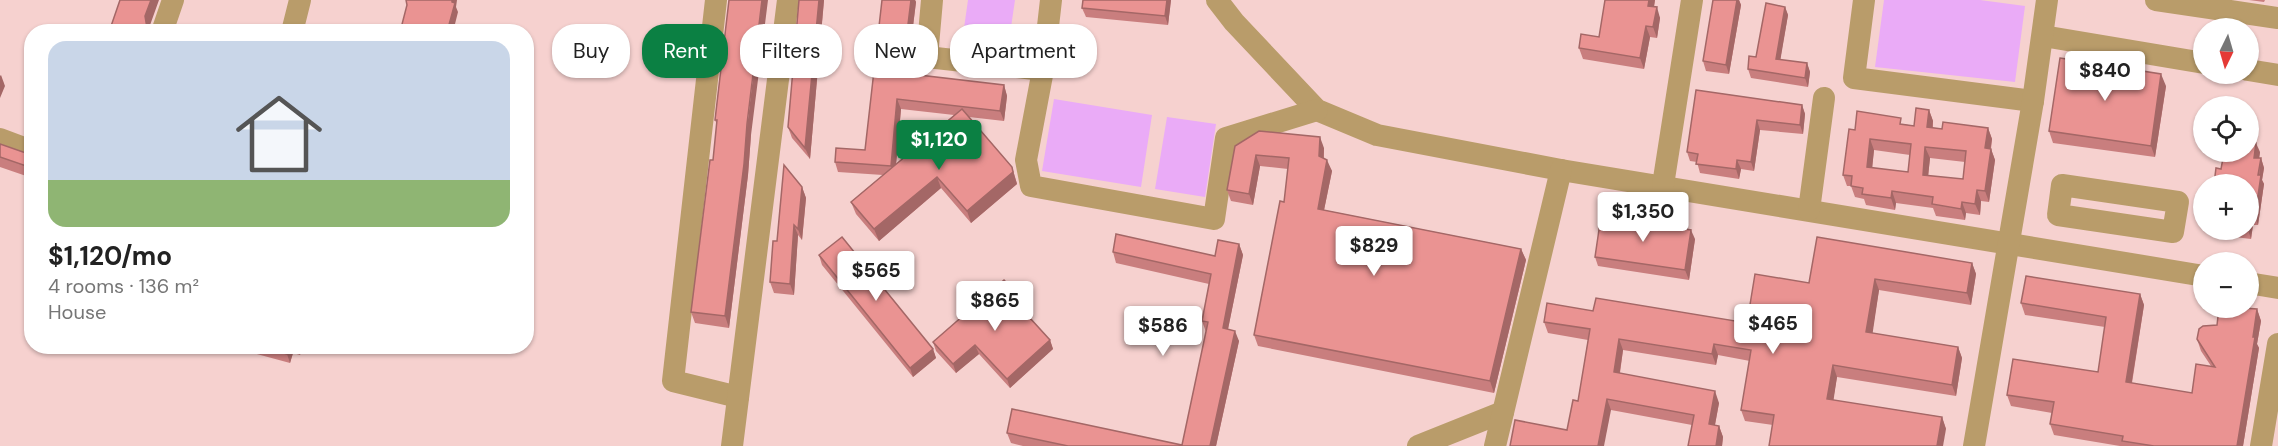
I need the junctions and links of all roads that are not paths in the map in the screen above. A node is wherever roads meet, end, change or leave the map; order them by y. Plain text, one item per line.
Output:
1 (173, 0) edge
2 (300, 0) edge
3 (716, 0) edge
4 (788, 0) edge
5 (932, 0) edge
6 (1051, 0) edge
7 (1217, 0) edge
8 (1692, 0) edge
9 (1864, 0) edge
10 (2047, 0) edge
11 (2156, 0) edge
12 (2278, 18) edge
13 (165, 24) edge
14 (294, 24) edge
15 (1048, 24) edge
16 (2043, 36) junction
17 (950, 60) edge
18 (2193, 61) edge
19 (2259, 72) edge
20 (2278, 75) edge
21 (1041, 78) edge
22 (1824, 98) dead end
23 (2033, 101) junction
24 (1317, 111) junction
25 (0, 139) edge
26 (24, 148) edge
27 (1562, 170) junction
28 (1663, 185) junction
29 (1809, 210) junction
30 (2097, 221) junction
31 (2165, 231) junction
32 (2009, 244) junction
33 (2092, 258) junction
34 (2160, 268) junction
35 (2193, 274) edge
36 (2259, 285) edge
37 (2278, 288) edge
38 (2278, 344) edge
39 (738, 397) junction
40 (1503, 412) junction
41 (732, 446) edge
42 (1418, 446) edge
43 (1495, 446) edge
44 (1974, 446) edge
45 (2261, 446) edge

1 - 13 street
2 - 14 street
3 - 39 street
4 - 39 street
5 - 17 street
6 - 15 street
7 - 24 street
8 - 28 street
9 - 23 street
10 - 16 street
11 - 12 street
16 - 18 street
16 - 23 street
19 - 20 street
21 - 24 street
22 - 29 street
23 - 32 street
24 - 27 street
25 - 26 street
27 - 28 street
27 - 40 street
28 - 29 street
29 - 32 street
30 - 31 street
30 - 31 street
30 - 33 street
31 - 34 street
32 - 33 street
32 - 44 street
33 - 34 street
34 - 35 street
36 - 37 street
38 - 45 street
39 - 41 street
40 - 42 street
40 - 43 street

